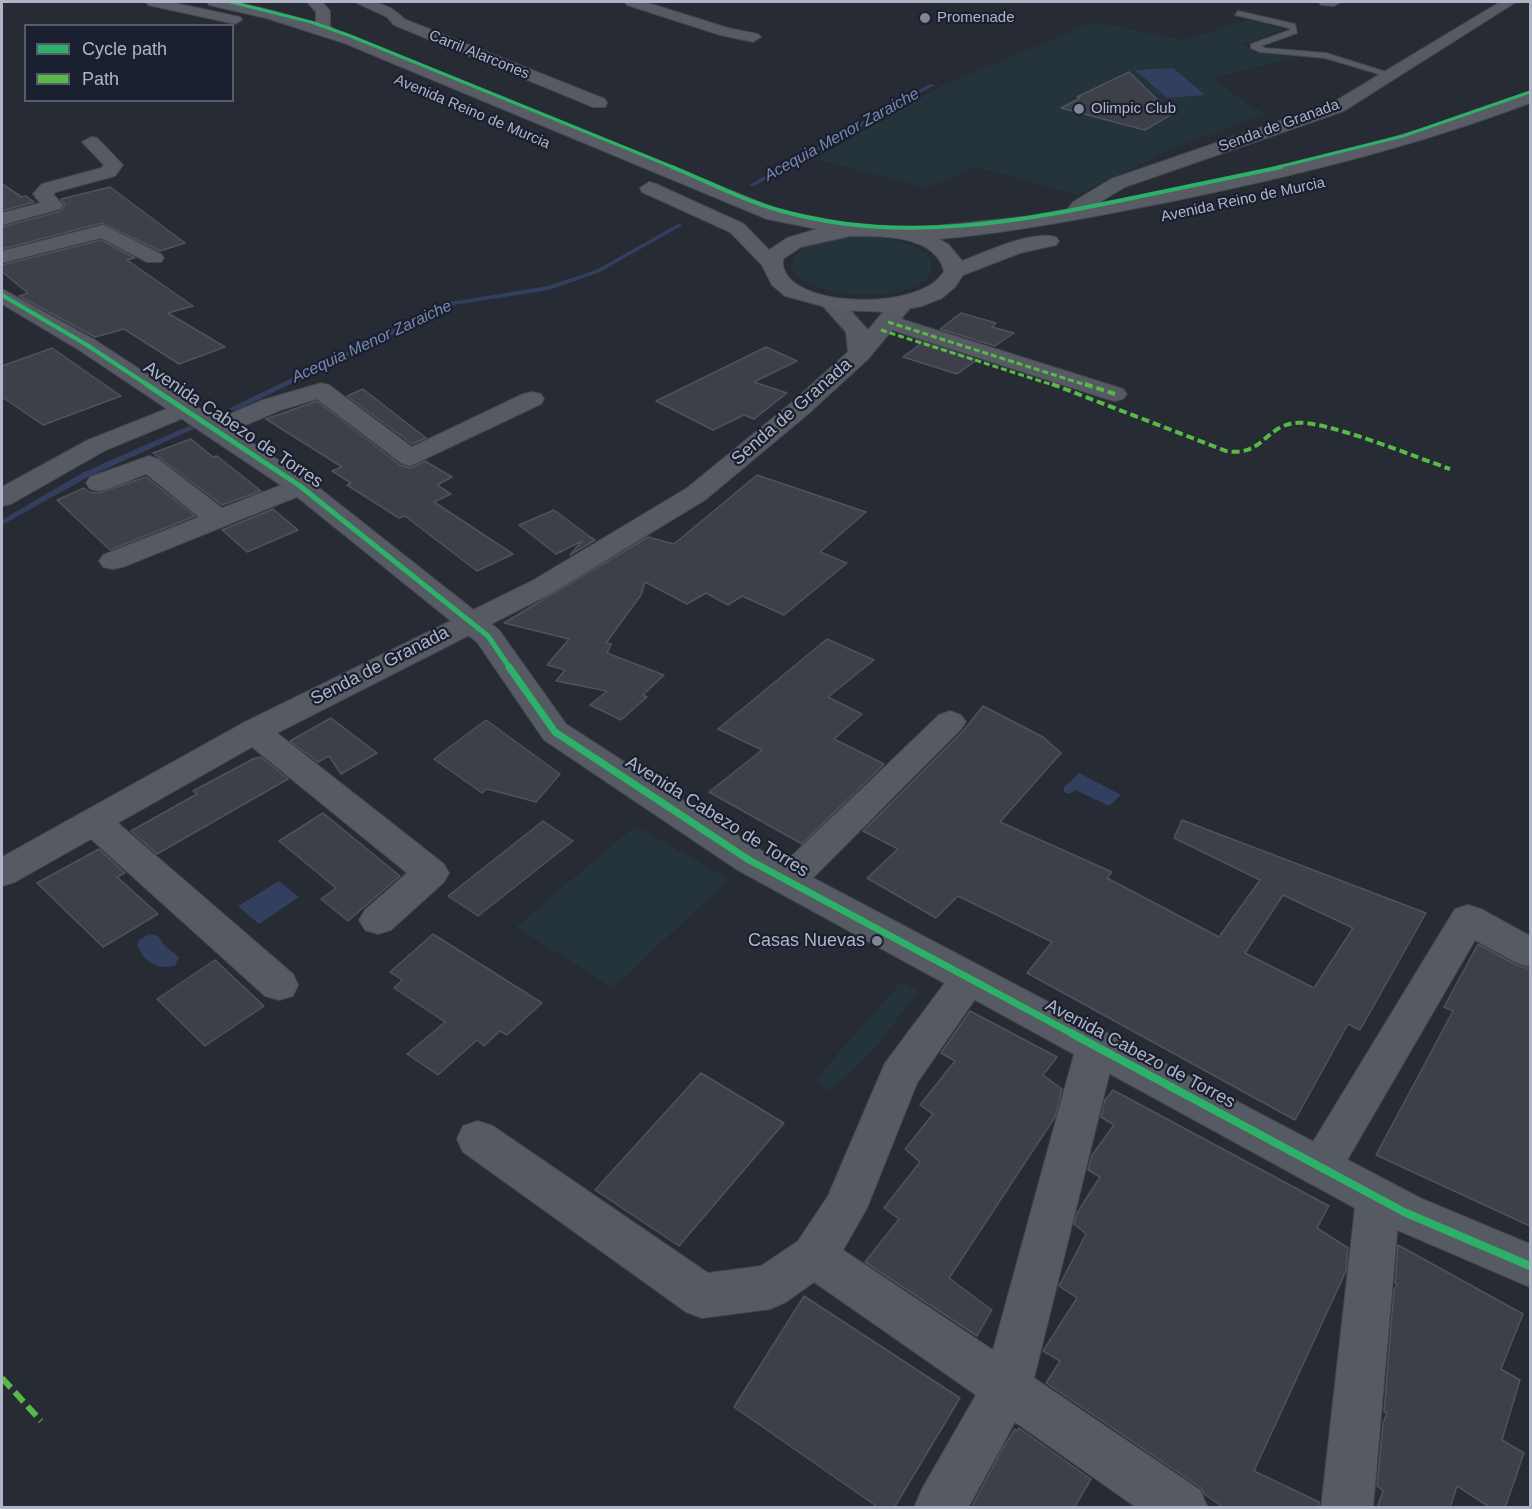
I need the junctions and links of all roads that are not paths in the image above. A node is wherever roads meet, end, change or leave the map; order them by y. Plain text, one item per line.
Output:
1 (153, 2) edge
2 (214, 2) edge
3 (314, 2) edge
4 (362, 2) edge
5 (632, 2) edge
6 (1326, 2) edge
7 (1334, 2) edge
8 (1509, 2) edge
9 (184, 5) edge
10 (1238, 13) dead end
11 (331, 34) junction
12 (753, 37) dead end
13 (331, 52) dead end
14 (1392, 75) junction
15 (1530, 97) edge
16 (599, 103) dead end
17 (91, 142) dead end
18 (633, 181) dead end
19 (1073, 215) junction
20 (2, 219) edge
21 (850, 230) junction
22 (907, 235) junction
23 (1068, 237) dead end
24 (2, 257) edge
25 (154, 258) dead end
26 (771, 263) junction
27 (954, 271) junction
28 (2, 295) edge
29 (832, 303) junction
30 (903, 303) junction
31 (888, 322) junction
32 (860, 354) junction
33 (1115, 394) dead end
34 (532, 399) dead end
35 (184, 409) junction
36 (214, 429) junction
37 (99, 483) dead end
38 (300, 486) junction
39 (2, 498) edge
40 (219, 519) junction
41 (113, 561) dead end
42 (470, 621) junction
43 (950, 722) dead end
44 (254, 731) junction
45 (94, 822) junction
46 (2, 873) edge
47 (788, 880) junction
48 (378, 920) dead end
49 (1530, 953) edge
50 (970, 979) junction
51 (279, 986) dead end
52 (1096, 1047) junction
53 (478, 1139) dead end
54 (1320, 1168) junction
55 (1378, 1199) junction
56 (814, 1256) junction
57 (1530, 1266) edge
58 (1007, 1388) junction
59 (940, 1507) edge
60 (1182, 1508) edge
61 (1347, 1508) edge

1 - 9 main road
2 - 11 main road, Avenida Reino de Murcia
3 - 11 main road
4 - 16 street, Carril Alarcones
5 - 12 street
6 - 7 street
8 - 14 street, Senda de Granada
9 - 13 main road
10 - 14 lane
11 - 21 main road, Avenida Reino de Murcia
14 - 19 street, Senda de Granada
15 - 19 main road, Avenida Reino de Murcia
17 - 20 street
18 - 26 main road
19 - 22 main road, Avenida Reino de Murcia
21 - 22 main road
21 - 26 main road
22 - 27 main road
23 - 27 main road
24 - 25 street
26 - 29 main road
27 - 30 main road
28 - 35 street, Avenida Cabezo de Torres
29 - 30 main road
29 - 32 street, Senda de Granada
30 - 31 street, Senda de Granada
31 - 32 street, Senda de Granada
31 - 33 street
32 - 42 street, Senda de Granada
34 - 36 street
35 - 36 street, Avenida Cabezo de Torres
35 - 39 street
36 - 38 street, Avenida Cabezo de Torres
37 - 40 street
38 - 40 street
38 - 42 street, Avenida Cabezo de Torres
40 - 41 street
42 - 44 street, Senda de Granada
42 - 47 street, Avenida Cabezo de Torres
43 - 47 street
44 - 45 street, Senda de Granada
44 - 48 street
45 - 46 street, Senda de Granada
45 - 51 street
47 - 50 street, Avenida Cabezo de Torres
49 - 54 street
50 - 52 street, Avenida Cabezo de Torres
50 - 56 street
52 - 54 street, Avenida Cabezo de Torres
52 - 58 street
53 - 56 street
54 - 55 street, Avenida Cabezo de Torres
55 - 57 street, Avenida Cabezo de Torres
55 - 61 street
56 - 58 street
58 - 59 street
58 - 60 street

